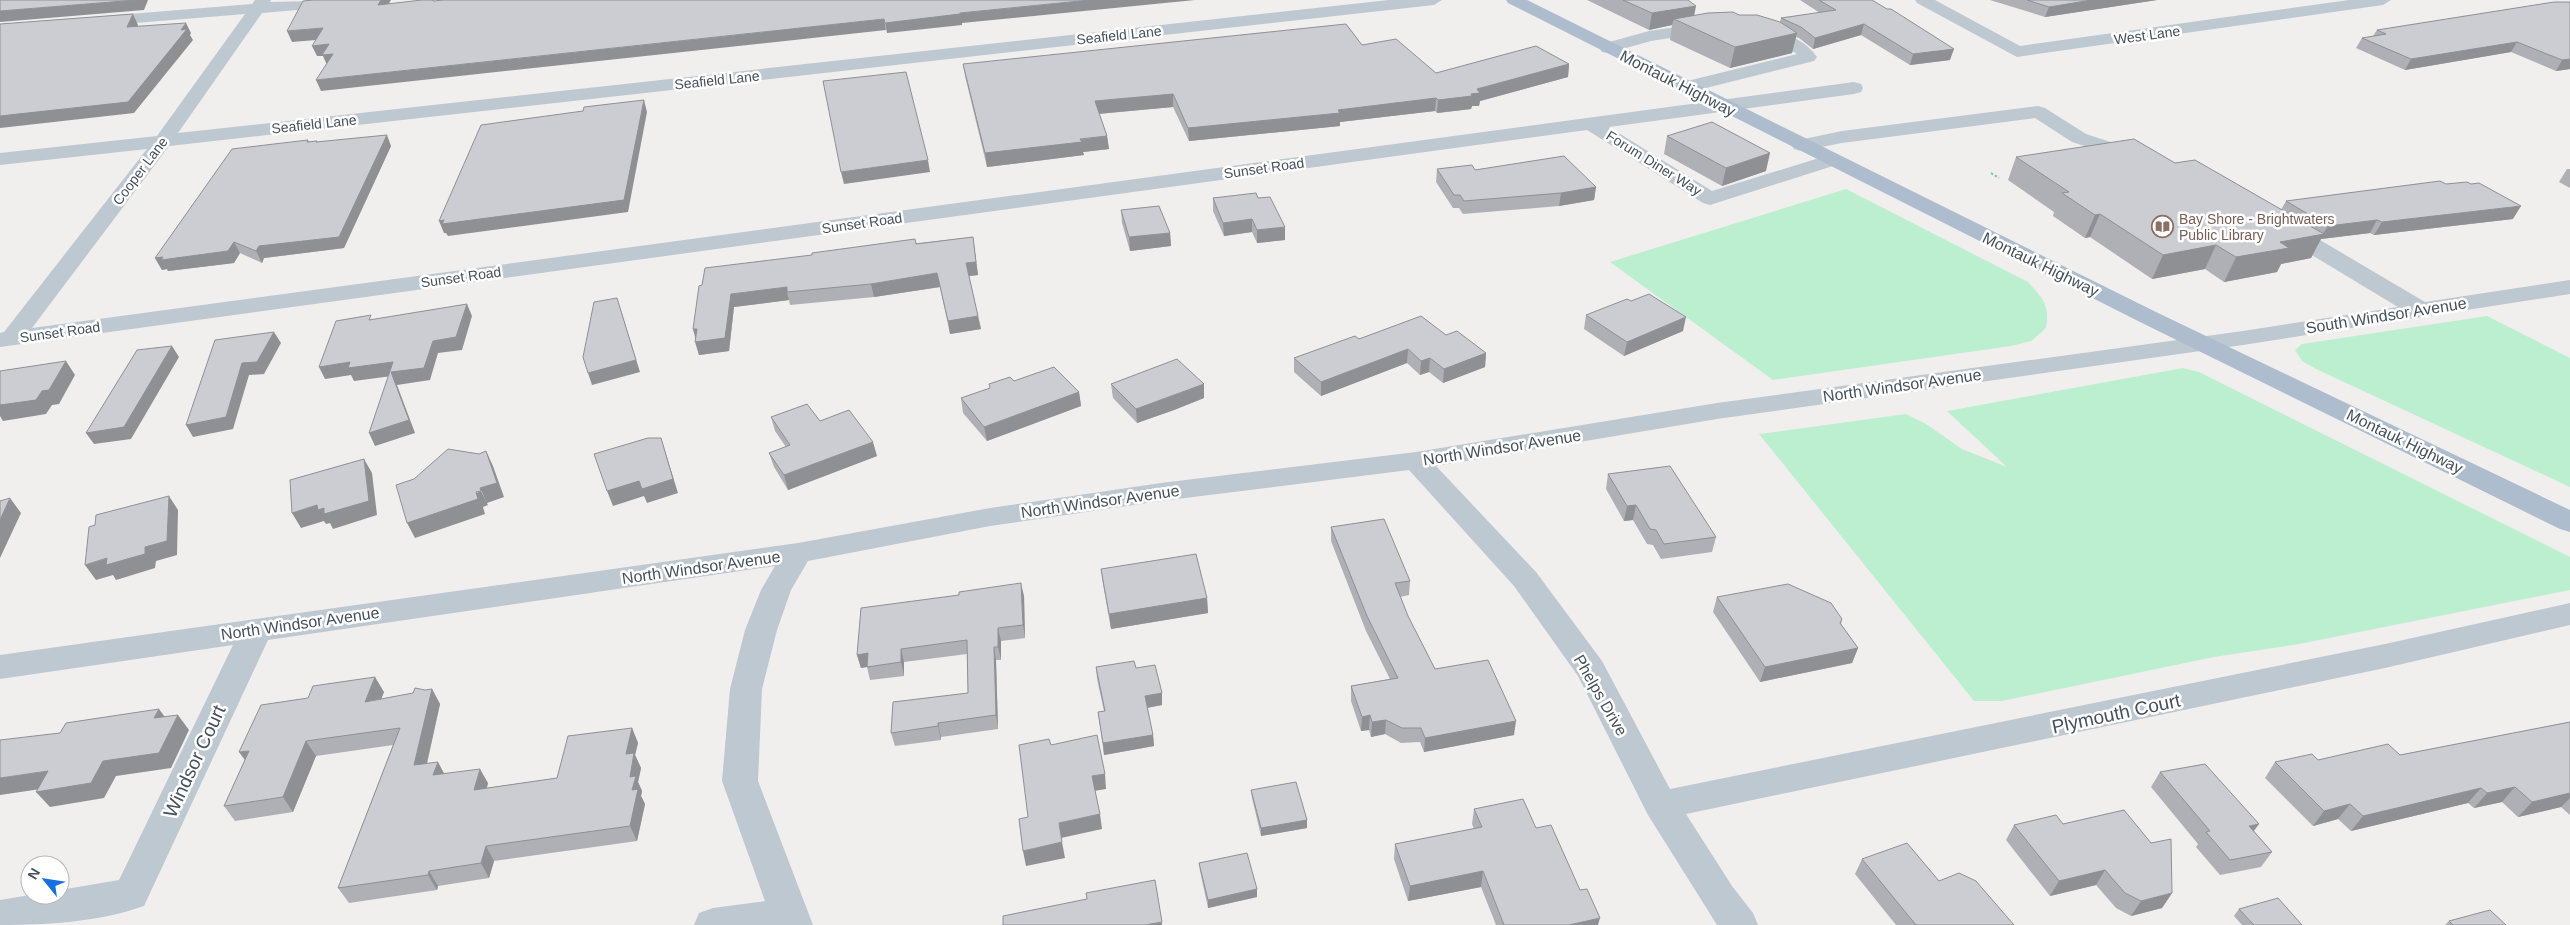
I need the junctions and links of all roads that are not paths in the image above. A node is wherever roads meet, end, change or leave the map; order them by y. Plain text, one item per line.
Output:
1 (356, 0) edge
2 (1434, 0) edge
3 (1514, 0) edge
4 (1923, 0) edge
5 (2383, 0) edge
6 (2343, 2) edge
7 (259, 5) edge
8 (1330, 5) edge
9 (78, 23) edge
10 (1608, 48) junction
11 (1686, 87) junction
12 (1854, 88) dead end
13 (1725, 107) junction
14 (1591, 124) junction
15 (163, 141) junction
16 (1801, 145) junction
17 (0, 159) edge
18 (1832, 160) junction
19 (2154, 162) edge
20 (2265, 217) edge
21 (2570, 287) edge
22 (2419, 309) junction
23 (6, 339) edge
24 (2202, 342) junction
25 (1416, 461) junction
26 (2570, 522) edge
27 (798, 553) junction
28 (2570, 614) edge
29 (257, 629) junction
30 (0, 667) edge
31 (1660, 805) junction
32 (0, 917) edge
33 (791, 920) edge
34 (713, 925) edge
35 (1740, 925) edge

1 - 7 street
2 - 8 street, Seafield Lane
3 - 10 main road, Montauk Highway
4 - 6 street, West Lane
5 - 6 street, West Lane
7 - 9 street
7 - 15 street, Cooper Lane
8 - 15 street, Seafield Lane
10 - 11 main road, Montauk Highway
10 - 11 street
11 - 13 main road, Montauk Highway
12 - 13 street, Sunset Road
13 - 14 street, Sunset Road
13 - 16 main road, Montauk Highway
14 - 18 street, Forum Diner Way
14 - 23 street, Sunset Road
15 - 17 street, Seafield Lane
15 - 23 street, Cooper Lane
16 - 18 main road, Montauk Highway
16 - 19 street
18 - 24 main road, Montauk Highway
20 - 22 street
21 - 22 street, South Windsor Avenue
22 - 24 street, South Windsor Avenue
24 - 25 street, North Windsor Avenue
24 - 26 main road, Montauk Highway
25 - 27 street, North Windsor Avenue
25 - 31 street, Phelps Drive
27 - 29 street, North Windsor Avenue
27 - 33 street
28 - 31 street, Plymouth Court
29 - 30 street, North Windsor Avenue
29 - 32 street, Windsor Court
31 - 35 street, Phelps Drive
33 - 34 street

